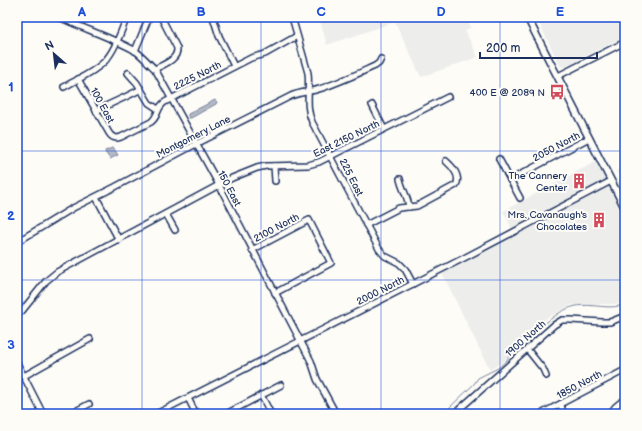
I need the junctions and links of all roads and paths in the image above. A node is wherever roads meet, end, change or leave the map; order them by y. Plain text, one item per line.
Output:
1 (59, 17) edge
2 (127, 17) edge
3 (149, 17) edge
4 (161, 17) edge
5 (213, 17) edge
6 (292, 17) edge
7 (527, 17) edge
8 (297, 36) junction
9 (116, 42) junction
10 (625, 42) edge
11 (135, 51) junction
12 (381, 59) dead end
13 (234, 66) junction
14 (155, 69) junction
15 (128, 73) dead end
16 (558, 76) junction
17 (78, 79) junction
18 (64, 87) dead end
19 (141, 88) junction
20 (309, 92) junction
21 (448, 96) dead end
22 (171, 99) junction
23 (372, 105) dead end
24 (158, 109) junction
25 (96, 111) junction
26 (384, 129) junction
27 (114, 138) joint
28 (589, 138) junction
29 (196, 144) junction
30 (331, 156) junction
31 (499, 159) dead end
32 (446, 161) dead end
33 (274, 166) junction
34 (400, 179) dead end
35 (510, 180) junction
36 (611, 180) junction
37 (275, 181) dead end
38 (219, 186) junction
39 (96, 197) junction
40 (520, 198) dead end
41 (409, 207) junction
42 (625, 208) edge
43 (166, 214) junction
44 (366, 225) junction
45 (174, 230) dead end
46 (119, 240) junction
47 (17, 242) edge
48 (252, 250) junction
49 (413, 284) junction
50 (275, 293) junction
51 (17, 314) edge
52 (625, 316) edge
53 (90, 339) dead end
54 (300, 341) junction
55 (527, 350) junction
56 (17, 363) edge
57 (625, 370) edge
58 (24, 376) junction
59 (546, 376) dead end
60 (281, 385) dead end
61 (261, 395) junction
62 (188, 398) junction
63 (625, 400) edge
64 (89, 404) dead end
65 (561, 404) junction
66 (43, 414) edge
67 (70, 414) edge
68 (156, 414) edge
69 (196, 414) edge
70 (226, 414) edge
71 (271, 414) edge
72 (336, 414) edge
73 (454, 414) edge
74 (541, 414) edge
75 (563, 414) edge
76 (611, 414) edge

1 - 9 street, 150 East
2 - 9 street
3 - 11 street
4 - 14 street
5 - 13 street
6 - 8 street, 225 East
7 - 16 main road
8 - 13 street, 2225 North
8 - 20 street, 225 East
9 - 11 street, 150 East
9 - 17 street
10 - 16 street
11 - 14 street, 150 East
12 - 20 street, Montgomery Lane
13 - 22 street, 2225 North
14 - 22 street, 150 East
15 - 19 street
16 - 28 main road
17 - 18 street
17 - 25 street, 100 East
19 - 24 street
19 - 25 street
20 - 29 street, Montgomery Lane
20 - 30 street, 225 East
21 - 26 street, East 2150 North
22 - 24 street, 2225 North
22 - 29 street, 150 East
23 - 26 street
24 - 27 street, 2225 North
25 - 27 street, 100 East
26 - 30 street, East 2150 North
28 - 35 street, 2050 North
28 - 36 main road
29 - 38 street, 150 East
29 - 39 street, Montgomery Lane
30 - 33 street, East 2150 North
30 - 44 street, 225 East
31 - 35 street
32 - 41 street
33 - 37 street
33 - 38 street, East 2150 North
34 - 41 street
35 - 40 street
36 - 42 main road
36 - 49 street, 2000 North
38 - 43 street, East 2150 North
38 - 48 street, 150 East
39 - 46 street
39 - 47 street, Montgomery Lane
41 - 44 street
43 - 45 street
43 - 46 street, East 2150 North
44 - 49 street, 225 East
46 - 51 street, East 2150 North
48 - 50 street, 150 East
48 - 50 street, 2100 North
49 - 54 street, 2000 North
50 - 54 street, 150 East
52 - 55 street, 1900 North
53 - 58 street
54 - 62 street, 2000 North
54 - 72 street, 150 East
55 - 59 street
55 - 73 street, 1900 North
56 - 58 street
57 - 65 street, 1850 North
58 - 66 street
60 - 61 street
61 - 70 street
61 - 71 street
62 - 68 street, 2000 North
62 - 69 street
63 - 76 street
64 - 67 street
65 - 74 street, 1850 North
65 - 75 street

